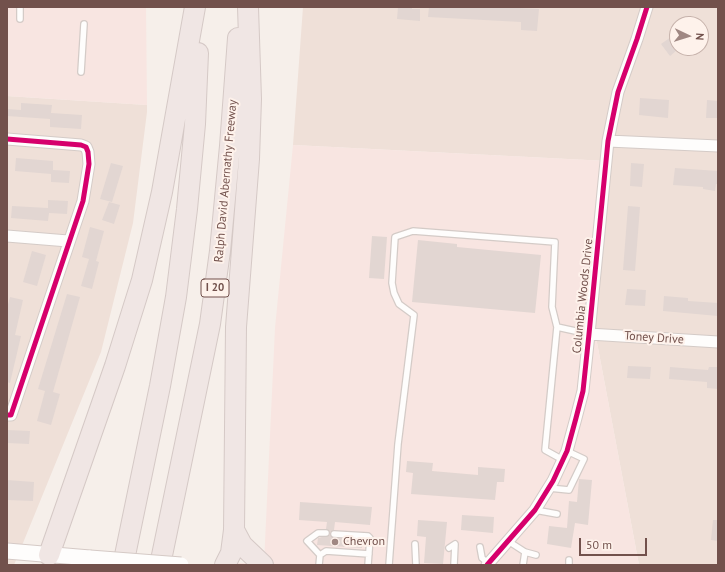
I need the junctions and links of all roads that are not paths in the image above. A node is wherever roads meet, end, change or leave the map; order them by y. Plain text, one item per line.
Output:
1 (20, 7) edge
2 (195, 7) edge
3 (200, 7) edge
4 (239, 7) edge
5 (248, 7) edge
6 (647, 7) edge
7 (20, 19) dead end
8 (84, 24) dead end
9 (82, 72) dead end
10 (7, 139) edge
11 (608, 141) junction
12 (718, 146) edge
13 (7, 236) edge
14 (68, 241) junction
15 (557, 327) junction
16 (589, 334) junction
17 (718, 342) edge
18 (7, 415) edge
19 (565, 456) junction
20 (549, 488) junction
21 (535, 510) junction
22 (557, 514) dead end
23 (234, 530) junction
24 (326, 533) dead end
25 (334, 534) dead end
26 (508, 541) junction
27 (414, 544) dead end
28 (480, 547) dead end
29 (449, 548) dead end
30 (7, 551) edge
31 (525, 552) junction
32 (369, 554) junction
33 (49, 555) junction
34 (320, 555) junction
35 (536, 555) dead end
36 (488, 564) edge
37 (123, 565) edge
38 (160, 565) edge
39 (181, 565) edge
40 (225, 565) edge
41 (263, 565) edge
42 (319, 565) edge
43 (368, 565) edge
44 (389, 565) edge
45 (416, 565) edge
46 (454, 565) edge
47 (523, 565) edge

1 - 7 lane
2 - 33 highway
3 - 37 highway
4 - 38 highway, Ralph David Abernathy Freeway / I 20
5 - 23 highway
6 - 11 street, Columbia Woods Drive
8 - 9 lane
10 - 14 street
11 - 12 street
11 - 16 street, Columbia Woods Drive
13 - 14 street
14 - 18 street
15 - 16 lane
15 - 19 lane
15 - 44 lane
16 - 17 street, Toney Drive
16 - 19 street, Columbia Woods Drive
19 - 20 street, Columbia Woods Drive
19 - 20 lane
20 - 21 street, Columbia Woods Drive
21 - 22 lane
21 - 26 street, Columbia Woods Drive
23 - 40 highway
23 - 41 highway
24 - 34 lane
25 - 32 lane
26 - 31 lane
26 - 36 street, Columbia Woods Drive
27 - 45 lane
28 - 36 lane
29 - 46 lane
30 - 33 main road
31 - 35 lane
31 - 47 lane
32 - 34 lane
32 - 43 lane
33 - 39 main road, bridge
34 - 42 lane

